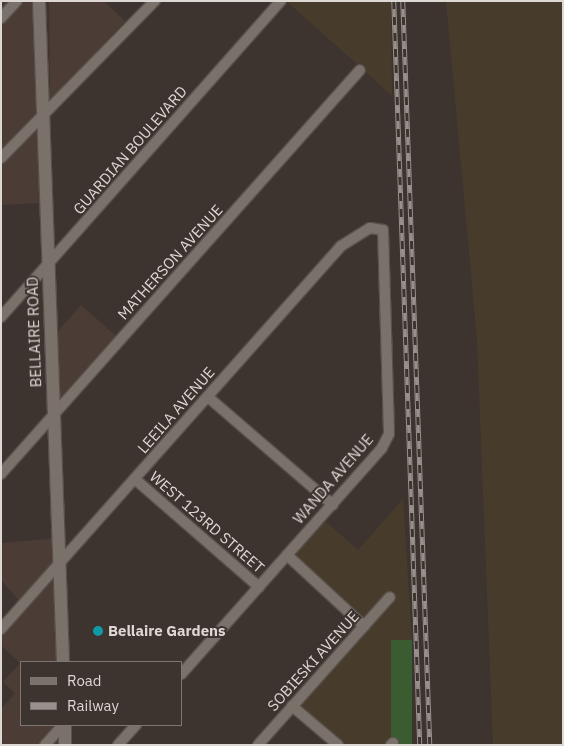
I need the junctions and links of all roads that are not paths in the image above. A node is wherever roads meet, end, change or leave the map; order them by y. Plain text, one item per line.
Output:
1 (16, 1) edge
2 (38, 1) edge
3 (155, 1) edge
4 (281, 1) edge
5 (1, 18) edge
6 (360, 70) dead end
7 (43, 111) junction
8 (1, 158) edge
9 (383, 230) joint
10 (48, 265) junction
11 (1, 317) edge
12 (208, 397) junction
13 (53, 416) junction
14 (1, 474) edge
15 (136, 480) junction
16 (333, 505) junction
17 (287, 555) junction
18 (60, 564) junction
19 (259, 587) junction
20 (390, 597) dead end
21 (364, 626) junction
22 (1, 629) edge
23 (63, 661) edge
24 (182, 673) edge
25 (292, 706) junction
26 (63, 726) edge
27 (64, 726) edge
28 (135, 726) edge
29 (45, 745) edge
30 (65, 745) edge
31 (118, 745) edge
32 (258, 745) edge
33 (338, 745) edge

1 - 5 street
2 - 7 street, BELLAIRE ROAD
3 - 7 street
4 - 10 street, GUARDIAN BOULEVARD
6 - 13 street, MATHERSON AVENUE
7 - 8 street
7 - 10 street, BELLAIRE ROAD
9 - 12 street, LEEILA AVENUE
9 - 16 street, WANDA AVENUE
10 - 11 street, GUARDIAN BOULEVARD
10 - 13 street, BELLAIRE ROAD
12 - 15 street, LEEILA AVENUE
12 - 16 street
13 - 14 street, MATHERSON AVENUE
13 - 18 street, BELLAIRE ROAD
15 - 18 street, LEEILA AVENUE
15 - 19 street, WEST 123RD STREET
16 - 17 street, WANDA AVENUE
17 - 19 street, WANDA AVENUE
17 - 21 street
18 - 22 street, LEEILA AVENUE
18 - 23 street, BELLAIRE ROAD
19 - 24 street, WANDA AVENUE
20 - 21 street, SOBIESKI AVENUE
21 - 25 street, SOBIESKI AVENUE
25 - 32 street, SOBIESKI AVENUE
25 - 33 street
26 - 29 street
27 - 30 street
28 - 31 street

